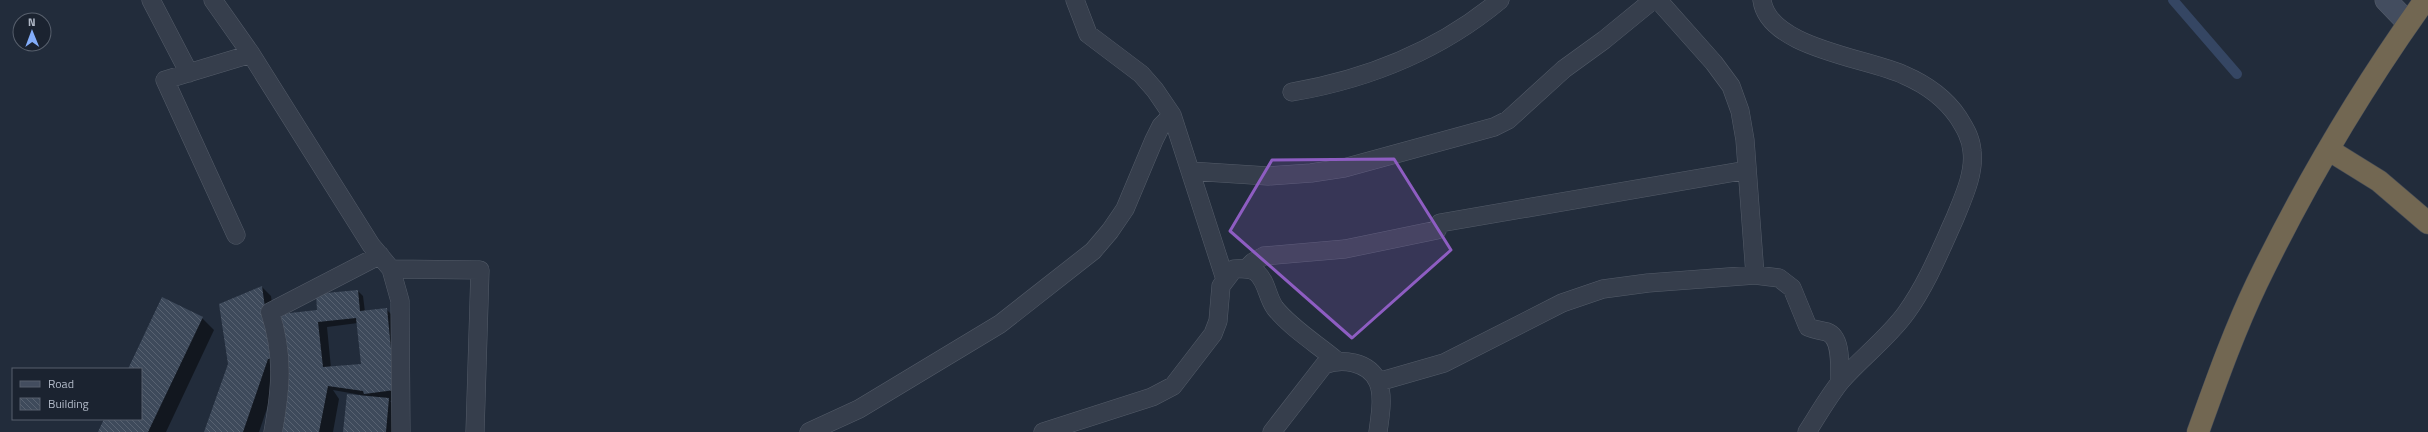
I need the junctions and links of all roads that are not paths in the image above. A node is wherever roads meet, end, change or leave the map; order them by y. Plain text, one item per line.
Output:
1 (151, 0) edge
2 (213, 0) edge
3 (1075, 0) edge
4 (1500, 0) edge
5 (1653, 0) edge
6 (1658, 0) edge
7 (1762, 0) edge
8 (2386, 0) edge
9 (2425, 0) edge
10 (2408, 24) junction
11 (251, 54) junction
12 (189, 73) junction
13 (1292, 92) dead end
14 (1172, 115) junction
15 (2329, 150) junction
16 (1747, 170) junction
17 (1190, 171) junction
18 (2428, 223) edge
19 (236, 235) dead end
20 (385, 262) junction
21 (1247, 268) junction
22 (1755, 275) junction
23 (1225, 279) junction
24 (1336, 360) junction
25 (1378, 382) junction
26 (1840, 382) junction
27 (273, 432) edge
28 (401, 432) edge
29 (475, 432) edge
30 (809, 432) edge
31 (1043, 432) edge
32 (1272, 432) edge
33 (1378, 432) edge
34 (1807, 432) edge
35 (2198, 432) edge

1 - 12 lane
2 - 11 lane
3 - 14 lane
4 - 13 lane
5 - 17 lane
6 - 16 lane
7 - 26 lane
8 - 10 street
9 - 10 highway
10 - 15 highway
11 - 12 lane
11 - 20 lane
12 - 19 lane
14 - 17 lane
14 - 30 lane
15 - 18 highway
15 - 35 highway
16 - 21 lane
16 - 22 lane
17 - 23 lane
20 - 27 lane
20 - 28 lane
20 - 29 lane
21 - 23 lane
21 - 24 lane
22 - 25 lane
22 - 26 lane
23 - 31 lane
24 - 25 lane
24 - 32 lane
25 - 33 lane
26 - 34 lane

